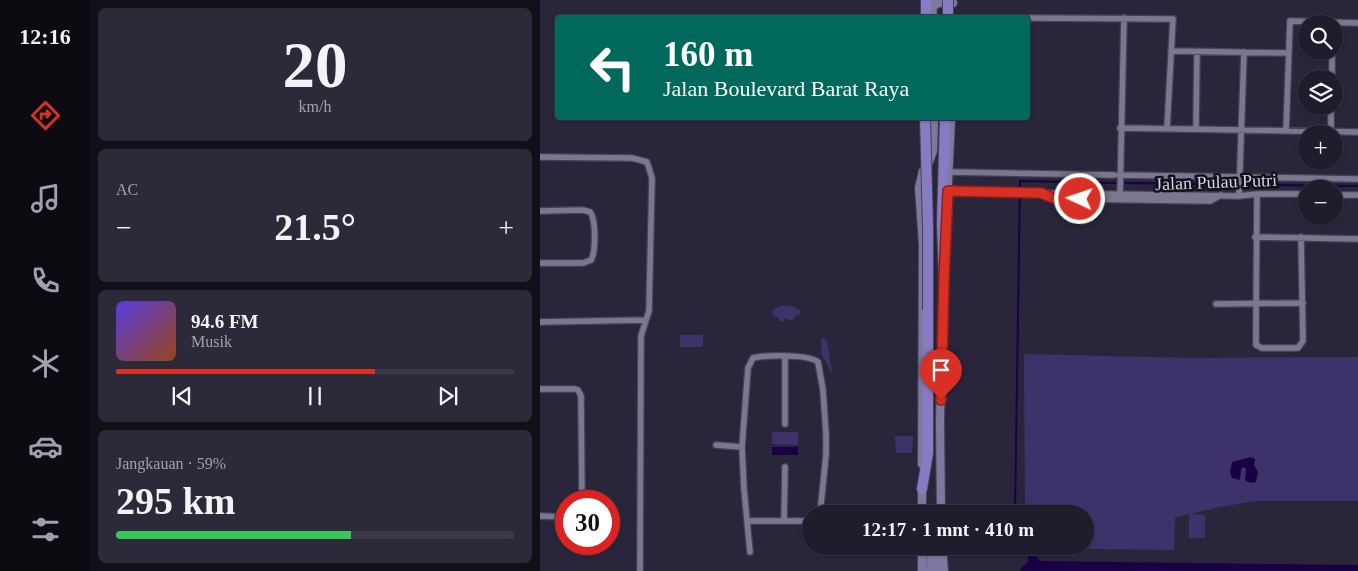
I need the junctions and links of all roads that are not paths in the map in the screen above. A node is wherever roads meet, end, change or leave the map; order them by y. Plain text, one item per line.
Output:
1 (951, 1) edge
2 (930, 2) edge
3 (927, 15) edge
4 (932, 15) edge
5 (949, 15) edge
6 (952, 15) edge
7 (1030, 18) edge
8 (1124, 18) junction
9 (1298, 21) edge
10 (1343, 23) edge
11 (1358, 23) edge
12 (1172, 52) junction
13 (1197, 52) junction
14 (1244, 52) junction
15 (1288, 52) junction
16 (925, 120) edge
17 (934, 120) edge
18 (945, 120) edge
19 (951, 120) edge
20 (1120, 128) junction
21 (1167, 128) junction
22 (1196, 129) junction
23 (1242, 130) junction
24 (1286, 131) junction
25 (1298, 131) edge
26 (1343, 131) edge
27 (1358, 132) edge
28 (540, 157) edge
29 (949, 172) junction
30 (1118, 176) junction
31 (1240, 178) junction
32 (1358, 179) edge
33 (948, 191) junction
34 (1239, 194) junction
35 (1257, 194) junction
36 (1298, 194) edge
37 (1120, 195) junction
38 (1343, 195) edge
39 (1358, 195) edge
40 (540, 211) edge
41 (1255, 237) junction
42 (1301, 238) junction
43 (1358, 239) edge
44 (540, 263) edge
45 (944, 279) junction
46 (1302, 303) junction
47 (1216, 304) dead end
48 (1256, 304) junction
49 (646, 320) junction
50 (540, 322) edge
51 (786, 357) junction
52 (540, 390) edge
53 (785, 424) dead end
54 (716, 446) dead end
55 (742, 447) junction
56 (785, 467) dead end
57 (940, 468) junction
58 (922, 489) junction
59 (582, 490) edge
60 (821, 505) edge
61 (922, 505) edge
62 (936, 505) edge
63 (941, 505) edge
64 (540, 516) edge
65 (555, 517) edge
66 (747, 520) junction
67 (784, 521) junction
68 (802, 521) edge
69 (750, 552) dead end
70 (922, 555) edge
71 (930, 555) edge
72 (937, 555) edge
73 (943, 555) edge
74 (640, 571) edge
75 (922, 571) edge
76 (930, 571) edge
77 (937, 571) edge
78 (944, 571) edge

1 - 2 main road
1 - 5 highway, bridge
1 - 6 main road
2 - 3 highway
2 - 4 main road
7 - 8 street
8 - 12 street
8 - 20 street
9 - 15 street
10 - 11 street
12 - 13 street
12 - 21 street
13 - 14 street
13 - 22 street
14 - 15 street
14 - 23 street
15 - 24 street
16 - 58 highway, bridge
17 - 58 main road
18 - 45 highway
19 - 29 main road
20 - 21 street
20 - 30 street
21 - 22 street
22 - 23 street
23 - 24 street
23 - 31 street
24 - 25 street
26 - 27 street
28 - 49 street
29 - 30 street
29 - 33 main road
30 - 31 street
30 - 37 street
31 - 32 street
31 - 34 street
33 - 37 street, Jalan Pulau Putri
33 - 45 main road
34 - 35 street, Jalan Pulau Putri
34 - 37 street, Jalan Pulau Putri
35 - 36 street, Jalan Pulau Putri
35 - 41 street
38 - 39 street
40 - 44 street
41 - 42 street
41 - 48 street
42 - 43 street
42 - 46 street
45 - 57 main road
46 - 48 street
46 - 48 street
47 - 48 street
49 - 50 street
49 - 74 street
51 - 53 street
51 - 55 street
51 - 60 street
52 - 59 street
54 - 55 street
55 - 66 street
56 - 67 street
57 - 62 main road
57 - 63 main road
58 - 61 main road
64 - 65 street
66 - 67 street
66 - 69 street
67 - 68 street
70 - 75 main road
71 - 76 main road
72 - 77 main road
73 - 78 main road

